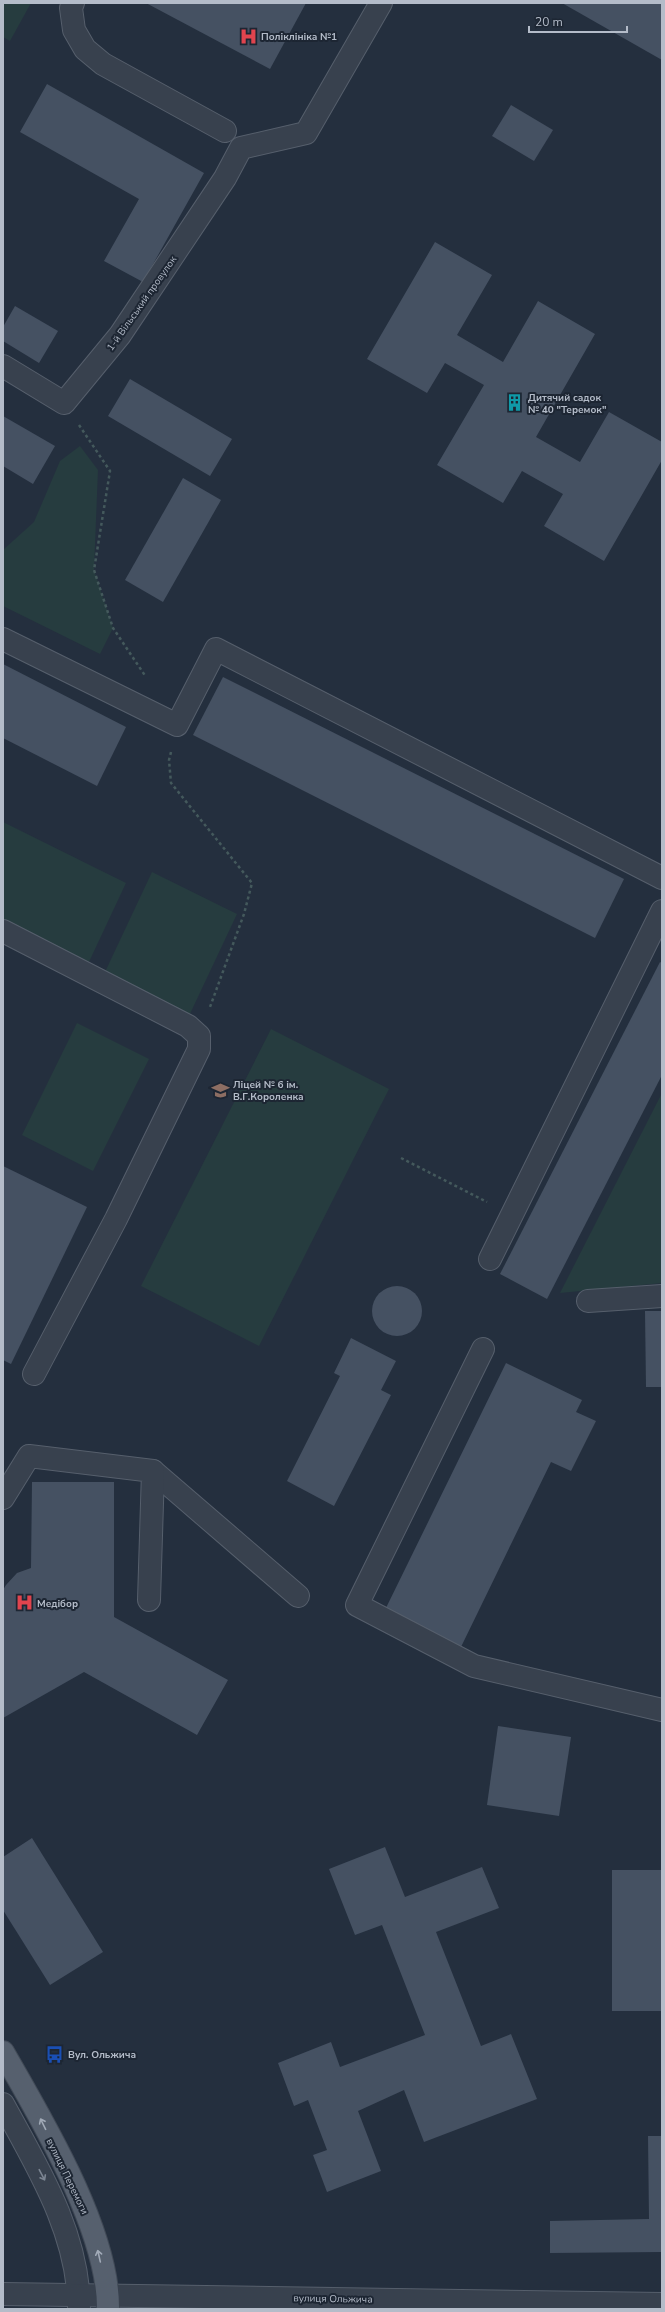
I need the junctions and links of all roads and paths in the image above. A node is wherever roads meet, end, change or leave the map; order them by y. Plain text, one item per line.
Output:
1 (73, 3) edge
2 (381, 3) edge
3 (226, 131) dead end
4 (3, 366) edge
5 (64, 403) junction
6 (3, 639) edge
7 (147, 680) dead end
8 (177, 725) junction
9 (662, 878) edge
10 (662, 911) edge
11 (3, 931) edge
12 (199, 1036) junction
13 (401, 1158) dead end
14 (511, 1215) junction
15 (490, 1259) dead end
16 (662, 1296) edge
17 (588, 1301) dead end
18 (483, 1349) dead end
19 (34, 1374) dead end
20 (153, 1471) junction
21 (3, 1498) edge
22 (298, 1596) dead end
23 (149, 1600) dead end
24 (662, 1710) edge
25 (3, 2052) edge
26 (3, 2104) edge
27 (3, 2294) edge
28 (79, 2302) edge
29 (108, 2302) edge
30 (263, 2303) edge
31 (662, 2304) edge

1 - 3 street
2 - 5 street, 1-й Вільський провулок
4 - 5 street
5 - 7 path
6 - 8 street
8 - 9 street
8 - 12 path
10 - 14 street
11 - 12 street
12 - 19 street
13 - 14 path
14 - 15 street
16 - 17 street
18 - 24 street
20 - 21 street
20 - 22 street
20 - 23 street
29 -> 25 main road, вулиця Перемоги
26 -> 28 street
27 - 28 street, вулиця Ольжича
28 - 29 street, вулиця Ольжича
29 - 30 street, вулиця Ольжича
30 - 31 street, вулиця Ольжича

